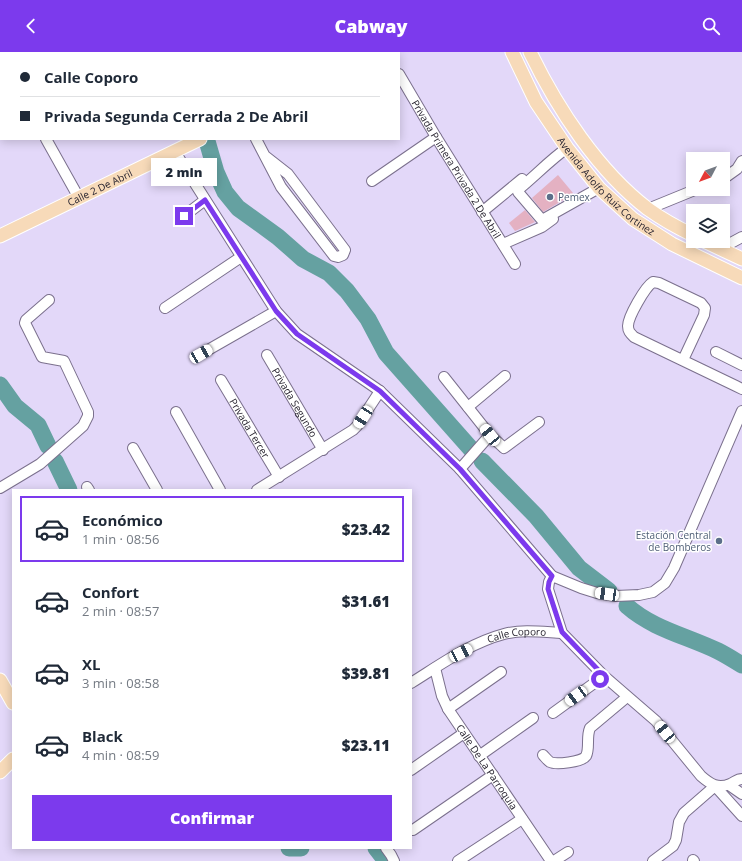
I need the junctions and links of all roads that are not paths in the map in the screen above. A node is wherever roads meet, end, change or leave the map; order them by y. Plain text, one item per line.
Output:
1 (503, 52) edge
2 (512, 52) edge
3 (530, 52) edge
4 (400, 76) edge
5 (536, 102) junction
6 (436, 137) junction
7 (47, 140) edge
8 (197, 140) edge
9 (257, 140) edge
10 (180, 146) edge
11 (567, 148) junction
12 (265, 156) junction
13 (551, 159) junction
14 (742, 161) edge
15 (730, 174) edge
16 (372, 181) dead end
17 (600, 188) junction
18 (686, 193) edge
19 (79, 198) junction
20 (205, 200) junction
21 (570, 205) junction
22 (648, 209) junction
23 (482, 212) junction
24 (184, 216) dead end
25 (686, 231) edge
26 (0, 236) edge
27 (742, 237) edge
28 (730, 243) edge
29 (503, 244) junction
30 (717, 248) edge
31 (241, 257) junction
32 (742, 259) edge
33 (515, 264) dead end
34 (742, 278) edge
35 (49, 300) dead end
36 (165, 308) dead end
37 (276, 311) junction
38 (716, 352) dead end
39 (201, 354) dead end
40 (267, 355) dead end
41 (683, 360) junction
42 (742, 365) edge
43 (505, 376) dead end
44 (444, 377) dead end
45 (220, 380) dead end
46 (742, 389) edge
47 (380, 391) junction
48 (468, 407) junction
49 (742, 411) edge
50 (176, 412) dead end
51 (539, 422) dead end
52 (490, 435) junction
53 (133, 448) dead end
54 (323, 450) junction
55 (460, 469) junction
56 (279, 477) junction
57 (0, 488) edge
58 (156, 489) edge
59 (219, 489) edge
60 (260, 489) edge
61 (552, 576) junction
62 (562, 632) junction
63 (435, 668) junction
64 (501, 672) dead end
65 (604, 676) junction
66 (0, 680) edge
67 (412, 682) edge
68 (627, 697) junction
69 (12, 701) edge
70 (448, 709) junction
71 (553, 713) dead end
72 (534, 718) dead end
73 (464, 733) junction
74 (543, 755) dead end
75 (479, 756) junction
76 (12, 760) edge
77 (412, 769) edge
78 (0, 772) edge
79 (493, 775) junction
80 (742, 779) edge
81 (729, 785) junction
82 (715, 786) junction
83 (742, 794) edge
84 (742, 816) edge
85 (522, 819) junction
86 (413, 830) dead end
87 (387, 849) edge
88 (568, 852) dead end
89 (394, 861) edge
90 (458, 861) edge
91 (551, 861) edge
92 (554, 861) edge
93 (653, 861) edge

1 - 5 main road
2 - 5 main road, Avenida Adolfo Ruiz Cortinez
3 - 22 main road, Avenida Adolfo Ruiz Cortinez
4 - 6 street, Privada Primera Privada 2 De Abril
5 - 11 main road, Avenida Adolfo Ruiz Cortinez
6 - 16 street
6 - 23 street, Privada Primera Privada 2 De Abril
7 - 19 street
8 - 10 main road, Calle 2 De Abril
9 - 12 street
10 - 19 main road, Calle 2 De Abril
10 - 20 street
11 - 13 street
11 - 17 main road, Avenida Adolfo Ruiz Cortinez
12 - 12 street
13 - 21 street
13 - 23 street
14 - 15 street
17 - 21 street
17 - 34 main road, Avenida Adolfo Ruiz Cortinez
18 - 22 street
19 - 26 main road, Calle 2 De Abril
20 - 24 street
20 - 31 street
21 - 29 street
22 - 25 main road, Avenida Adolfo Ruiz Cortinez
23 - 29 street, Privada Primera Privada 2 De Abril
27 - 28 street
29 - 33 street, Privada Primera Privada 2 De Abril
30 - 32 main road
31 - 36 street
31 - 37 street
35 - 57 street
37 - 39 street
37 - 47 street
38 - 42 street
40 - 54 street, Privada Segundo
41 - 41 street
41 - 46 street
43 - 48 street
44 - 48 street
45 - 56 street, Privada Tercer
47 - 54 street
47 - 55 street
48 - 52 street
49 - 61 street
50 - 59 street
51 - 52 street
52 - 55 street
53 - 58 street
54 - 56 street
55 - 61 street
56 - 60 street
61 - 62 street, Calle Coporo
62 - 63 street, Calle Coporo
62 - 65 street, Calle Coporo
63 - 67 street, Calle Coporo
63 - 70 street, Calle De La Parroquia
64 - 70 street
65 - 68 street, Calle Coporo
65 - 71 street
66 - 69 main road
68 - 74 street
68 - 82 street, Calle Coporo
70 - 73 street, Calle De La Parroquia
72 - 75 street
73 - 75 street, Calle De La Parroquia
73 - 77 street
75 - 79 street, Calle De La Parroquia
76 - 78 main road
79 - 85 street, Calle De La Parroquia
79 - 86 street
80 - 81 street
81 - 82 street
81 - 83 street
82 - 84 street, Calle Coporo
82 - 93 street
85 - 90 street
85 - 91 street, Calle De La Parroquia
87 - 89 street
88 - 92 street

